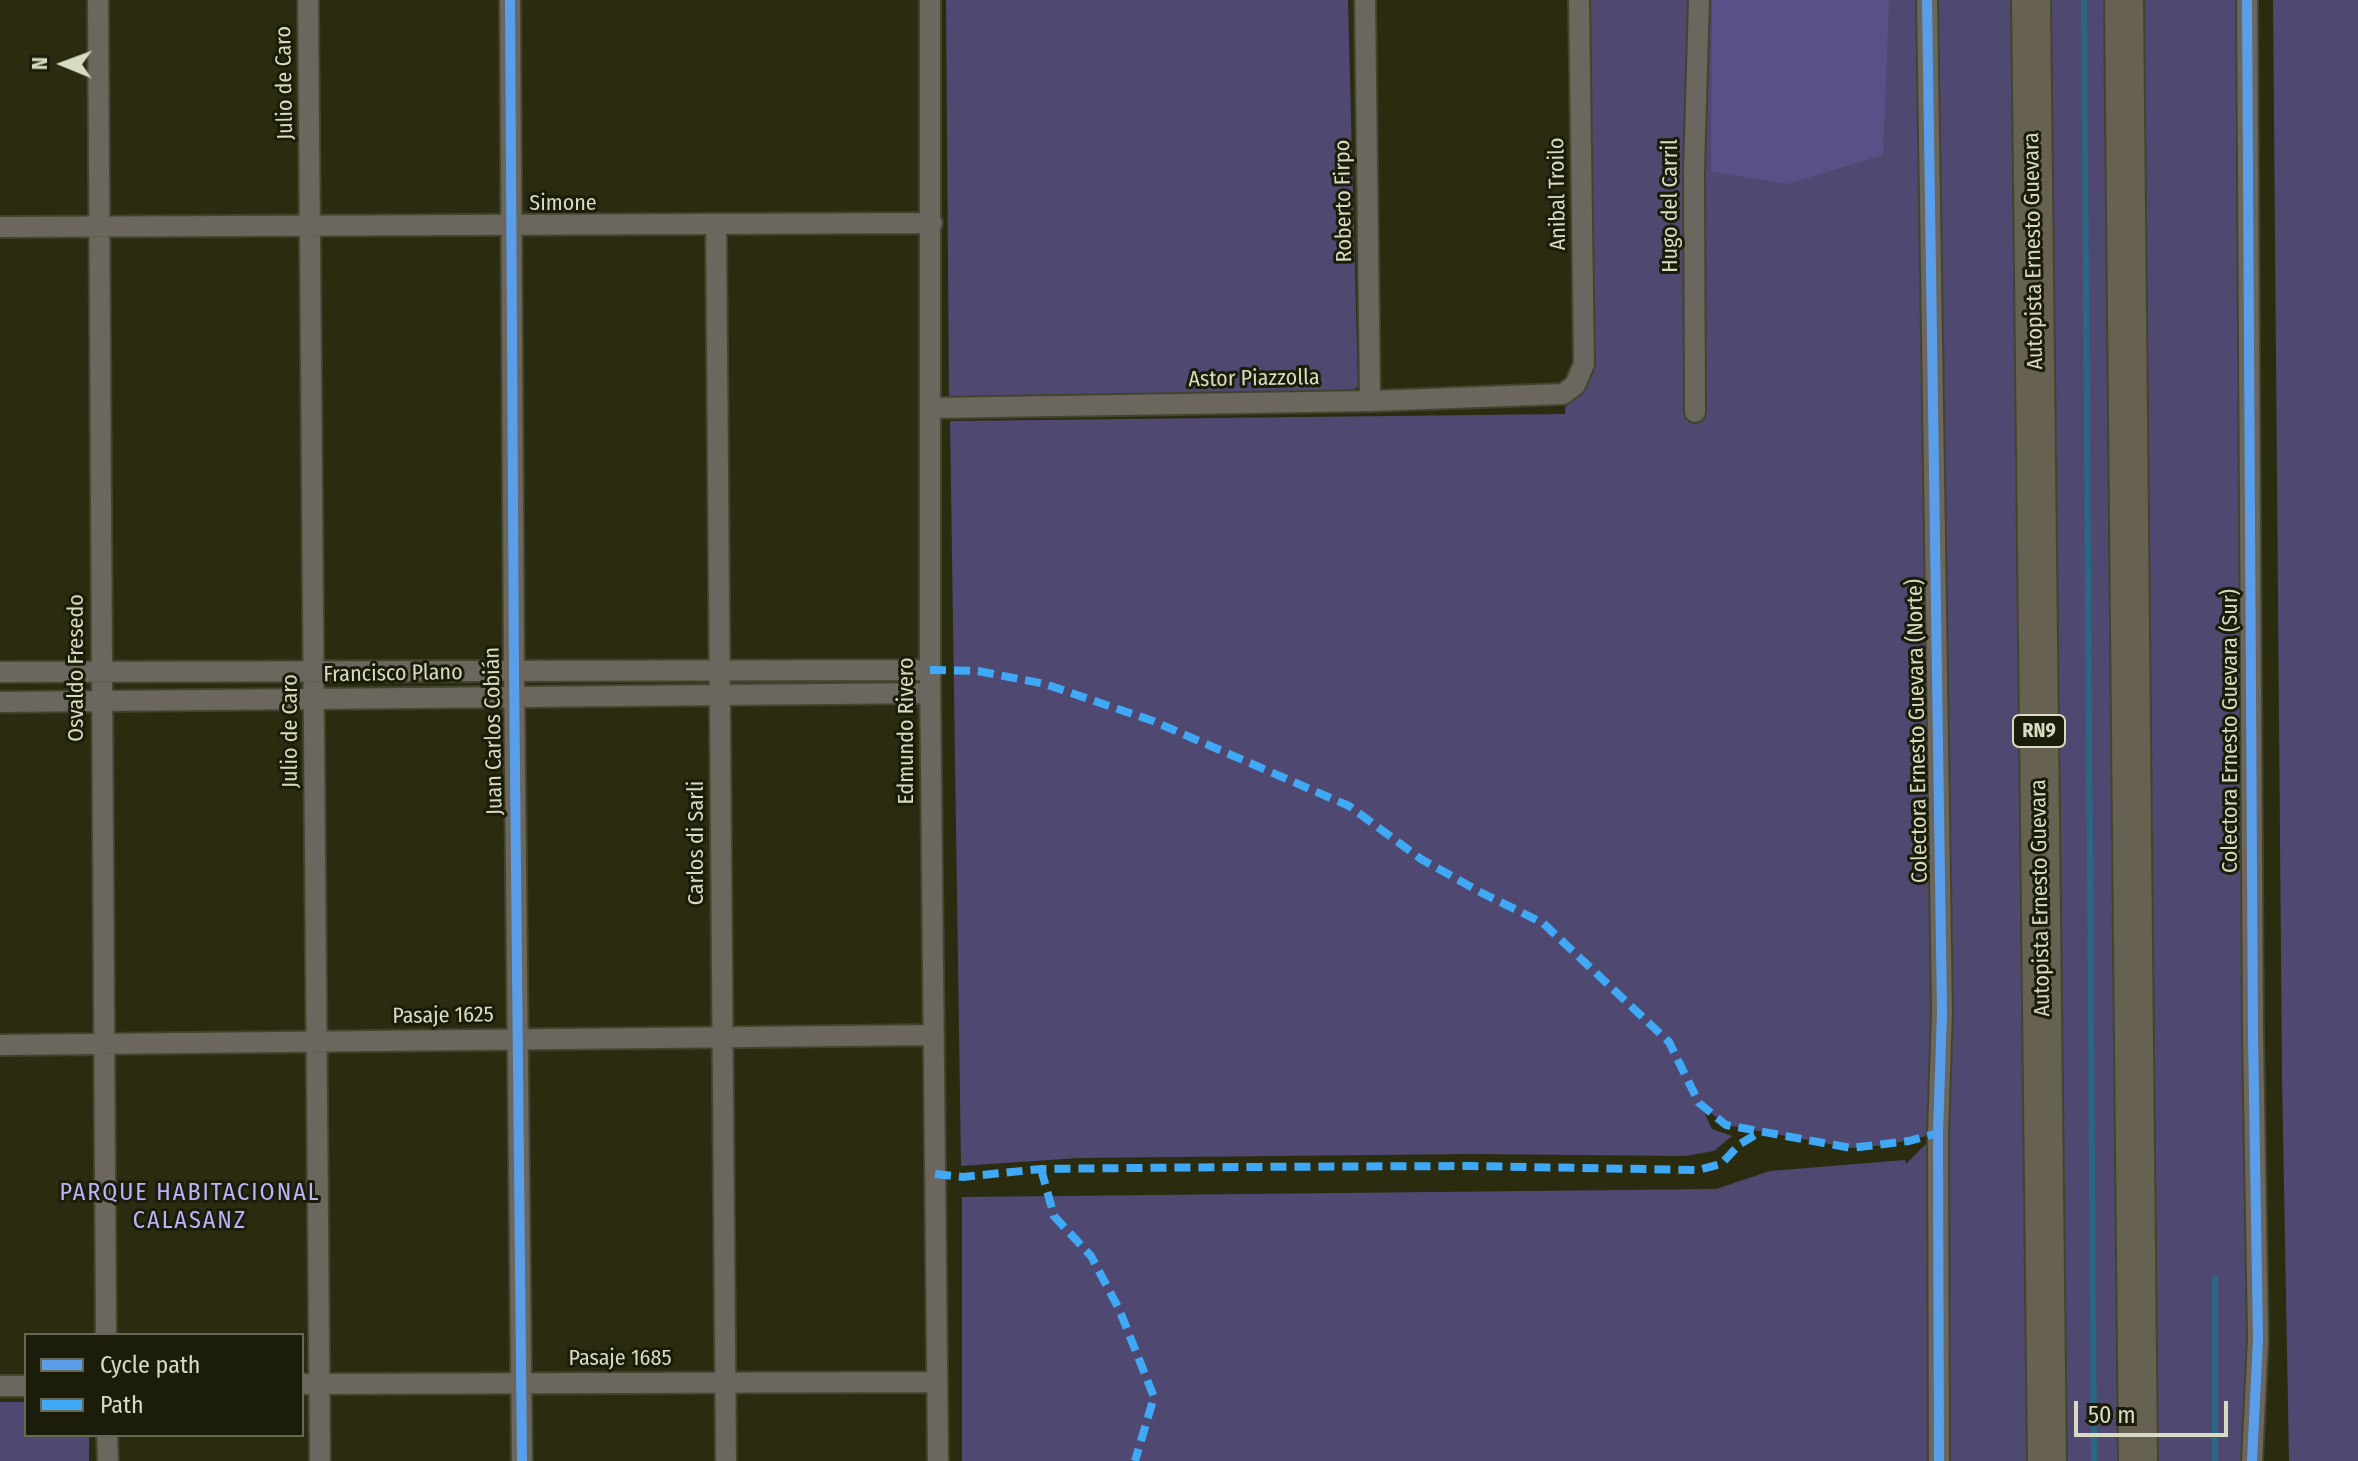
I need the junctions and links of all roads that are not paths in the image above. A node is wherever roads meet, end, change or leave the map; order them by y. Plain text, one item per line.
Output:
1 (98, 0) edge
2 (308, 0) edge
3 (510, 0) edge
4 (930, 0) edge
5 (1365, 0) edge
6 (1579, 0) edge
7 (1699, 0) edge
8 (1927, 0) edge
9 (2031, 0) edge
10 (2124, 0) edge
11 (2247, 0) edge
12 (932, 223) junction
13 (716, 224) junction
14 (510, 225) junction
15 (99, 226) junction
16 (310, 226) junction
17 (0, 227) edge
18 (1575, 385) joint
19 (1370, 401) junction
20 (931, 408) junction
21 (1695, 412) dead end
22 (719, 670) junction
23 (930, 670) junction
24 (315, 671) junction
25 (514, 671) junction
26 (0, 672) edge
27 (101, 672) junction
28 (930, 693) junction
29 (720, 695) junction
30 (514, 697) junction
31 (315, 699) junction
32 (101, 701) junction
33 (0, 702) edge
34 (934, 1035) junction
35 (723, 1037) junction
36 (518, 1039) junction
37 (317, 1041) junction
38 (104, 1043) junction
39 (0, 1045) edge
40 (106, 1333) edge
41 (2137, 1342) junction
42 (937, 1382) junction
43 (726, 1383) junction
44 (311, 1384) edge
45 (522, 1384) junction
46 (0, 1386) edge
47 (24, 1386) edge
48 (107, 1437) edge
49 (108, 1461) edge
50 (320, 1461) edge
51 (522, 1461) edge
52 (726, 1461) edge
53 (938, 1461) edge
54 (1939, 1461) edge
55 (2047, 1461) edge
56 (2138, 1461) edge
57 (2156, 1461) edge
58 (2252, 1461) edge

1 - 15 street, Osvaldo Fresedo
2 - 16 street, Julio de Caro
3 - 14 street, Juan Carlos Cobián
4 - 12 street, Edmundo Rivero
5 - 19 street, Roberto Firpo
6 - 18 street, Anibal Troilo
7 - 21 street, Hugo del Carril
8 - 54 street, Colectora Ernesto Guevara (Norte)
9 - 55 highway, Autopista Ernesto Guevara / RN9
10 - 41 highway
11 - 58 street, Colectora Ernesto Guevara (Sur)
12 - 13 street, Simone
12 - 20 street, Edmundo Rivero
13 - 14 street, Simone
13 - 22 street, Carlos di Sarli
14 - 16 street, Simone
14 - 25 street, Juan Carlos Cobián
15 - 16 street, Simone
15 - 17 street, Simone
15 - 27 street, Osvaldo Fresedo
16 - 24 street, Julio de Caro
18 - 19 street, Astor Piazzolla
19 - 20 street, Astor Piazzolla
20 - 23 street, Edmundo Rivero
22 - 23 street, Francisco Plano
22 - 25 street, Francisco Plano
22 - 29 street, Carlos di Sarli
23 - 28 street, Edmundo Rivero
24 - 25 street, Francisco Plano
24 - 27 street, Francisco Plano
24 - 31 street, Julio de Caro
25 - 30 street, Juan Carlos Cobián
26 - 27 street, Francisco Plano
27 - 32 street, Osvaldo Fresedo
28 - 29 street, Francisco Plano
28 - 34 street, Edmundo Rivero
29 - 30 street, Francisco Plano
29 - 35 street, Carlos di Sarli
30 - 31 street, Francisco Plano
30 - 36 street, Juan Carlos Cobián
31 - 32 street, Francisco Plano
31 - 37 street, Julio de Caro
32 - 33 street, Francisco Plano
32 - 38 street, Osvaldo Fresedo
34 - 35 street, Pasaje 1625
34 - 42 street, Edmundo Rivero
35 - 36 street, Pasaje 1625
35 - 43 street, Carlos di Sarli
36 - 37 street, Pasaje 1625
36 - 45 street, Juan Carlos Cobián
37 - 38 street, Pasaje 1625
37 - 44 street, Julio de Caro
38 - 39 street, Pasaje 1625
38 - 40 street, Osvaldo Fresedo
41 - 56 highway
41 - 57 highway
42 - 43 street, Pasaje 1685
42 - 53 street, Edmundo Rivero
43 - 45 street, Pasaje 1685
43 - 52 street, Carlos di Sarli
44 - 45 street, Pasaje 1685
44 - 50 street, Julio de Caro
45 - 51 street, Juan Carlos Cobián
46 - 47 street
48 - 49 street

